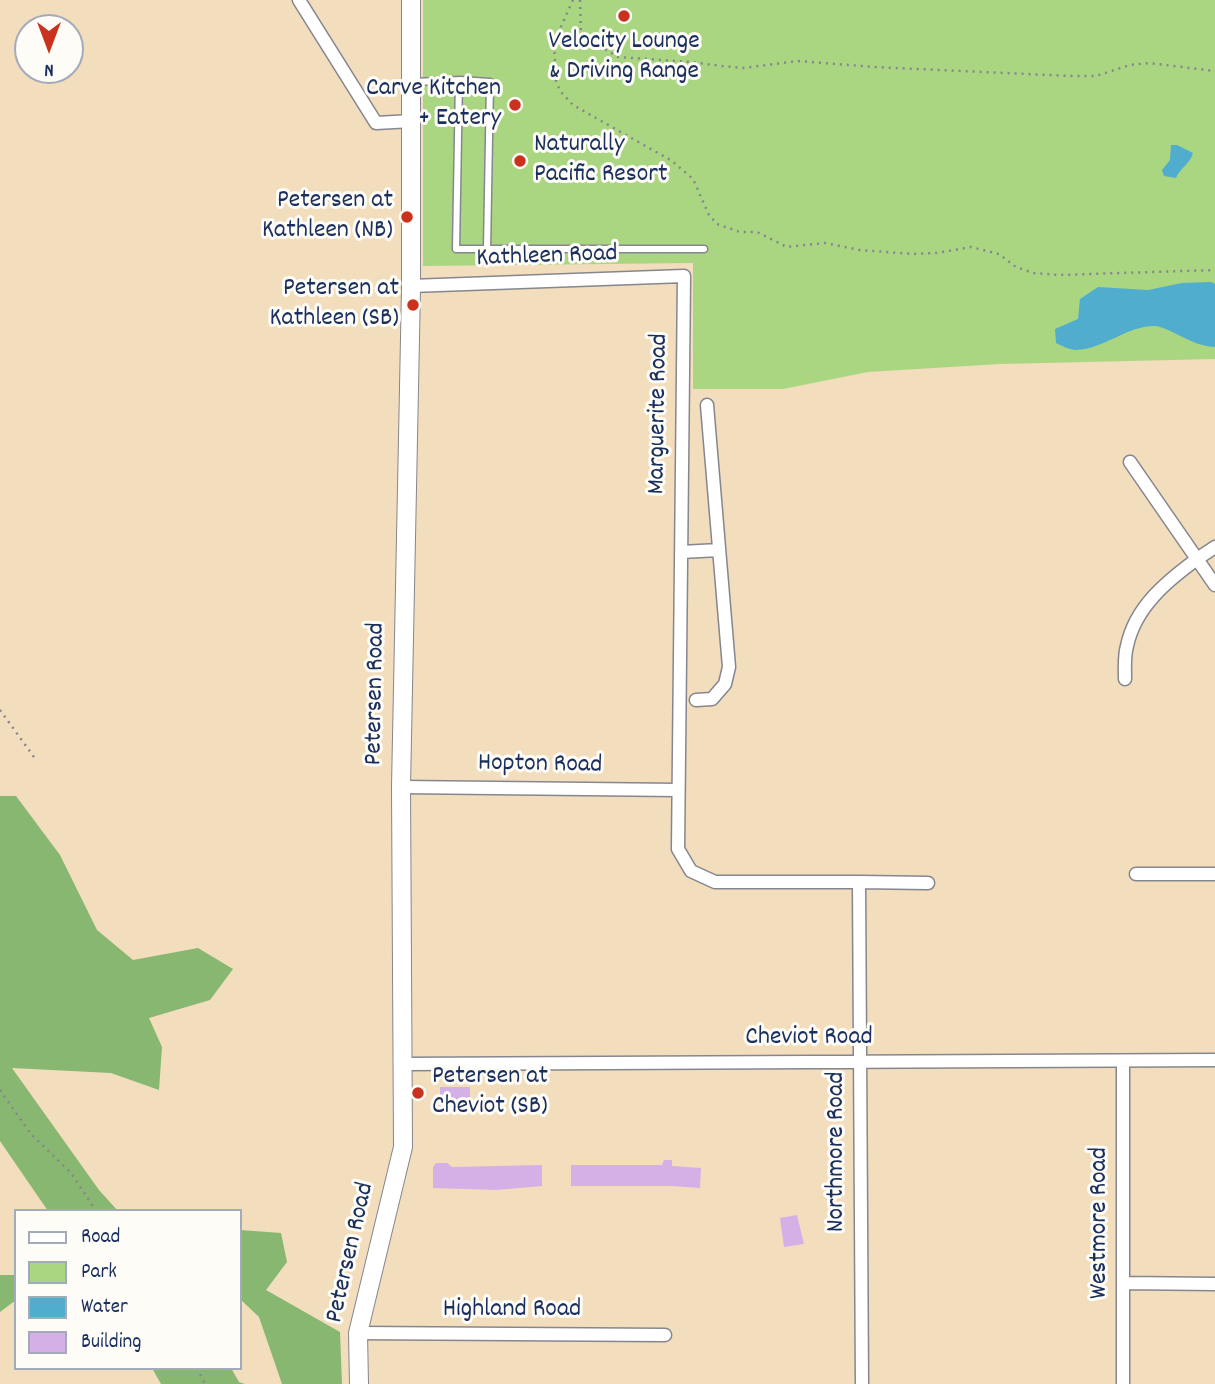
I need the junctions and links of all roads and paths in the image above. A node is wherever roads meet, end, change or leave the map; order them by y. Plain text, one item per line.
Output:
1 (299, 0) edge
2 (411, 0) edge
3 (573, 0) edge
4 (580, 0) edge
5 (1215, 71) edge
6 (459, 80) junction
7 (412, 82) junction
8 (412, 121) junction
9 (488, 249) junction
10 (704, 249) dead end
11 (1215, 271) edge
12 (684, 276) joint
13 (411, 286) junction
14 (707, 405) dead end
15 (1130, 462) dead end
16 (1215, 547) edge
17 (719, 550) junction
18 (681, 552) junction
19 (1197, 559) junction
20 (1215, 585) edge
21 (1125, 679) dead end
22 (696, 700) dead end
23 (0, 710) edge
24 (34, 757) dead end
25 (401, 787) junction
26 (678, 790) junction
27 (1136, 874) dead end
28 (1215, 874) edge
29 (859, 882) junction
30 (928, 883) dead end
31 (1215, 1060) edge
32 (860, 1062) junction
33 (1123, 1062) junction
34 (403, 1064) junction
35 (0, 1090) edge
36 (95, 1209) edge
37 (1124, 1283) junction
38 (1215, 1284) edge
39 (358, 1334) junction
40 (665, 1335) dead end
41 (359, 1384) edge
42 (862, 1384) edge
43 (1123, 1384) edge

1 - 8 street
2 - 7 street, Petersen Road
3 - 11 path
4 - 5 path
6 - 7 lane
6 - 9 lane
6 - 9 lane
7 - 8 street, Petersen Road
8 - 13 street, Petersen Road
9 - 10 lane
12 - 13 street, Kathleen Road
12 - 18 street, Marguerite Road
13 - 25 street, Petersen Road
14 - 17 street, Marguerite Road
15 - 19 street
16 - 19 street
17 - 18 street
17 - 22 street, Marguerite Road
18 - 26 street, Marguerite Road
19 - 20 street
19 - 21 street
23 - 24 path
25 - 26 street, Hopton Road
25 - 34 street, Petersen Road
26 - 29 street
27 - 28 street
29 - 30 street
29 - 32 street, Northmore Road
31 - 33 street, Cheviot Road
32 - 33 street, Cheviot Road
32 - 34 street, Cheviot Road
32 - 42 street, Northmore Road
33 - 37 street, Westmore Road
34 - 39 street, Petersen Road
35 - 36 path
37 - 38 street
37 - 43 street, Westmore Road
39 - 40 street, Highland Road
39 - 41 street, Petersen Road

